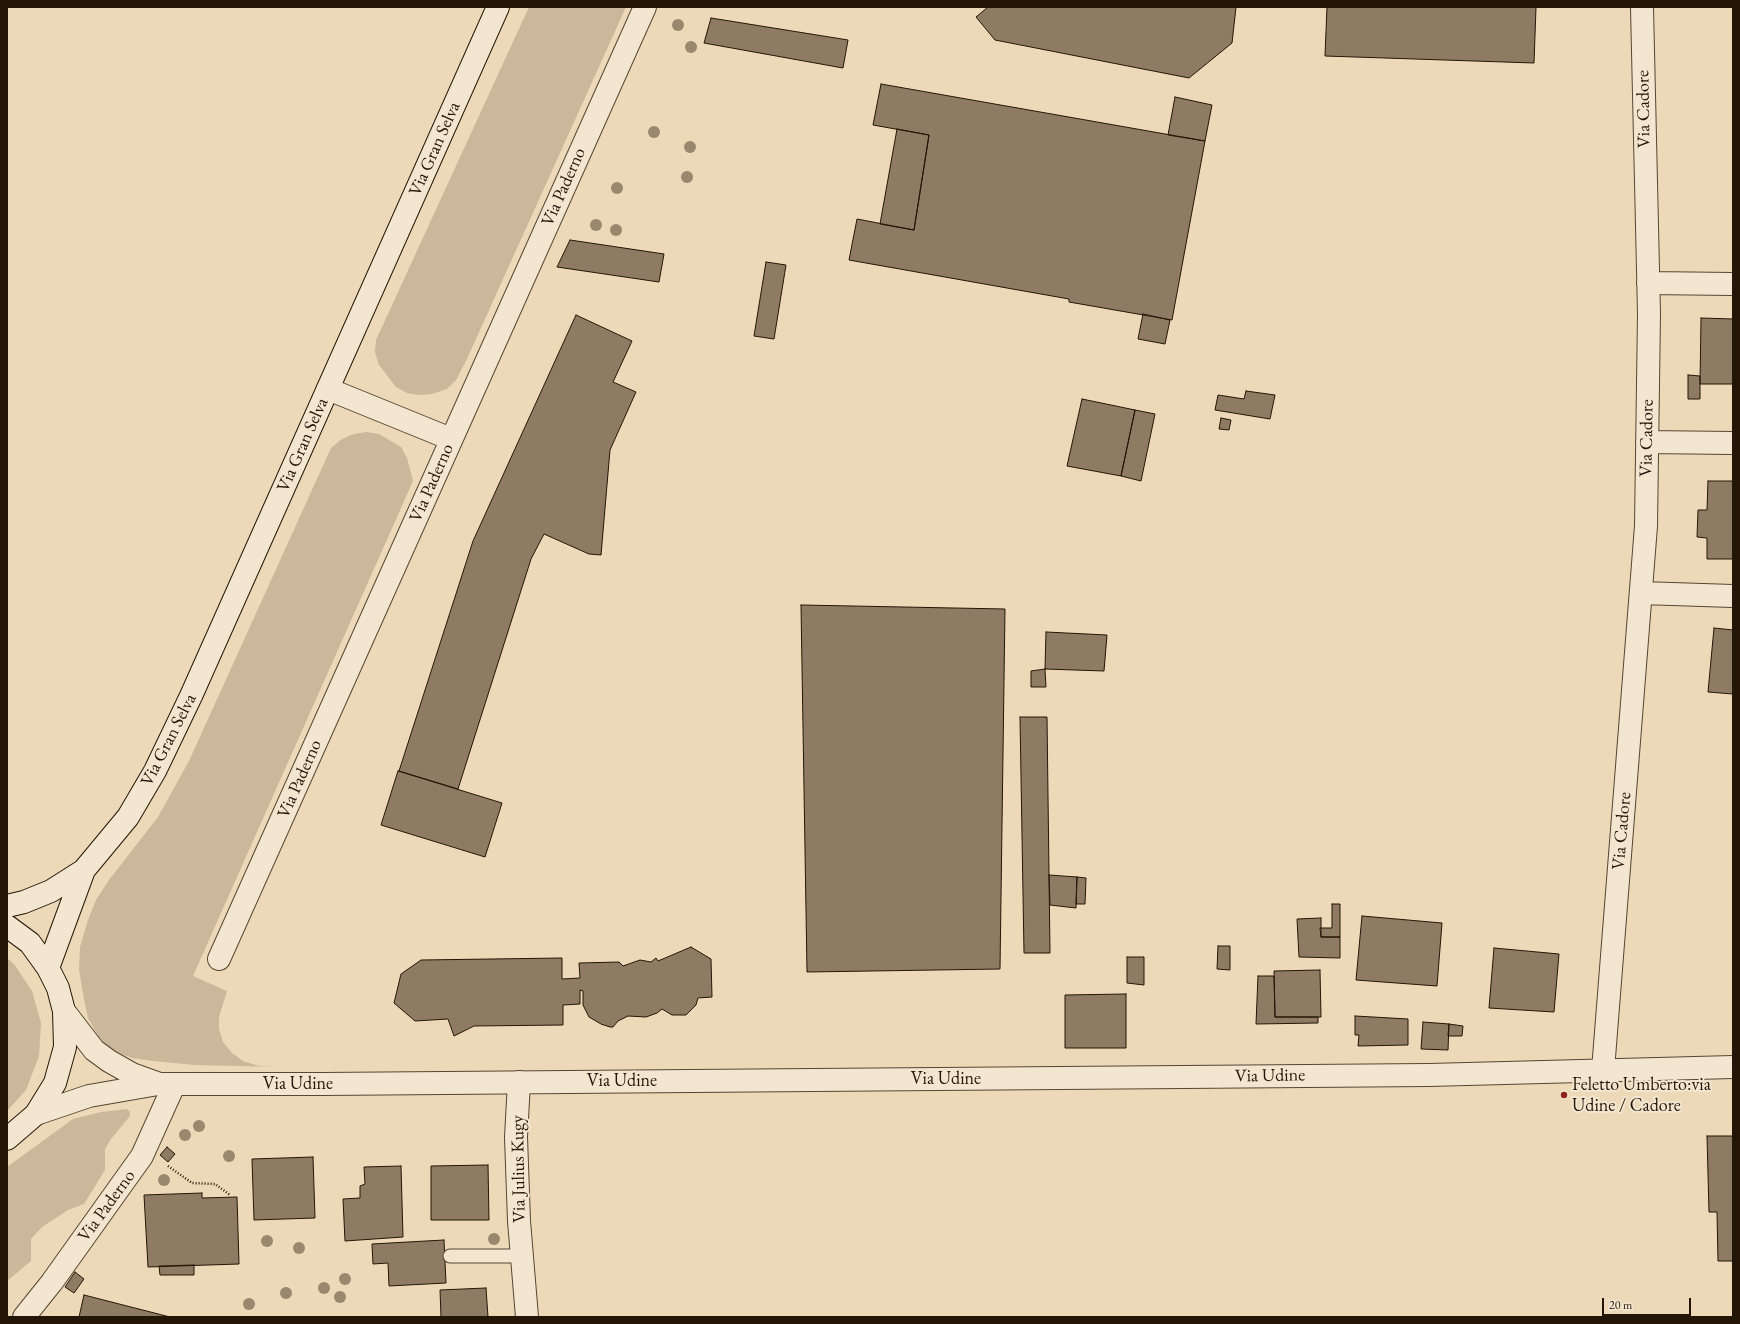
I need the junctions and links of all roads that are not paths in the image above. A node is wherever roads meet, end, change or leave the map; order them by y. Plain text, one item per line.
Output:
1 (498, 7) edge
2 (645, 7) edge
3 (1642, 7) edge
4 (1648, 283) junction
5 (1733, 284) edge
6 (328, 389) junction
7 (451, 439) junction
8 (1647, 442) junction
9 (1733, 444) edge
10 (1641, 593) junction
11 (1733, 596) edge
12 (84, 870) junction
13 (7, 906) edge
14 (7, 926) edge
15 (219, 959) dead end
16 (48, 968) junction
17 (64, 1011) junction
18 (1733, 1067) edge
19 (1603, 1070) junction
20 (519, 1082) junction
21 (166, 1084) junction
22 (36, 1114) junction
23 (7, 1139) edge
24 (450, 1256) dead end
25 (521, 1256) junction
26 (24, 1317) edge
27 (527, 1317) edge

1 - 6 street, Via Gran Selva
2 - 7 street, Via Paderno
3 - 4 street, Via Cadore
4 - 5 street
4 - 8 street, Via Cadore
6 - 7 street
6 - 12 street, Via Gran Selva
7 - 15 street, Via Paderno
8 - 9 street
8 - 10 street, Via Cadore
10 - 11 street
10 - 19 street, Via Cadore
12 - 13 street, Via Gran Selva
12 - 16 street, Via Gran Selva
14 - 16 street
16 - 17 street
17 - 21 street, Via Udine
17 - 22 street
18 - 19 street, Via Udine
19 - 20 street, Via Udine
20 - 21 street, Via Udine
20 - 25 street, Via Julius Kugy
21 - 22 street, Via Udine
21 - 26 street, Via Paderno
22 - 23 street
24 - 25 lane
25 - 27 street, Via Julius Kugy

